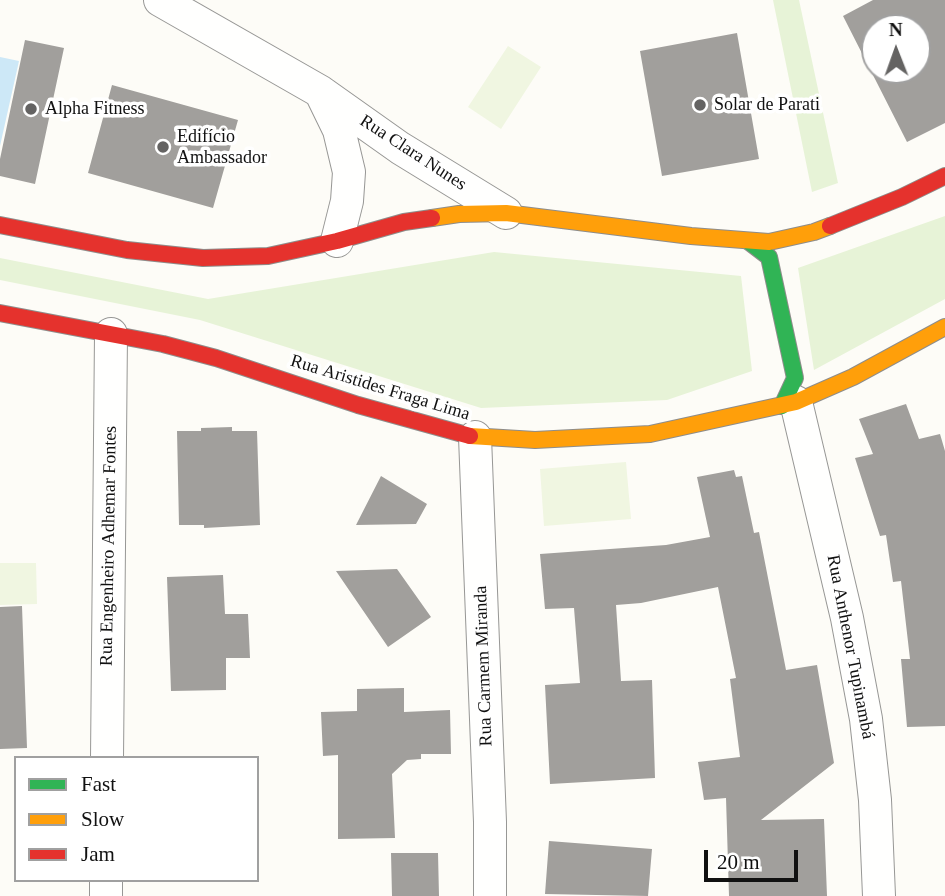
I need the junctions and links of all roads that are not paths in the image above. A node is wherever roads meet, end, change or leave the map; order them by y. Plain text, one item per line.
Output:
1 (160, 0) edge
2 (321, 92) junction
3 (945, 176) edge
4 (506, 213) junction
5 (0, 225) edge
6 (802, 235) junction
7 (337, 241) junction
8 (748, 241) junction
9 (790, 253) dead end
10 (0, 313) edge
11 (945, 327) edge
12 (111, 334) junction
13 (820, 373) dead end
14 (846, 381) junction
15 (789, 404) junction
16 (475, 437) junction
17 (107, 756) edge
18 (490, 896) edge
19 (879, 896) edge

1 - 2 street, Rua Clara Nunes
2 - 4 street, Rua Clara Nunes
2 - 7 street, Rua Clara Nunes
3 - 6 main road
4 - 7 main road
4 - 8 main road
5 - 7 main road
6 - 8 main road
6 - 9 main road
8 - 15 main road
10 - 12 main road, Rua Aristides Fraga Lima
11 - 14 main road, Rua Aristides Fraga Lima
12 - 16 main road, Rua Aristides Fraga Lima
12 - 17 street, Rua Engenheiro Adhemar Fontes
13 - 14 main road
14 - 15 main road, Rua Aristides Fraga Lima
15 - 16 main road, Rua Aristides Fraga Lima
15 - 19 street, Rua Anthenor Tupinambá
16 - 18 street, Rua Carmem Miranda

